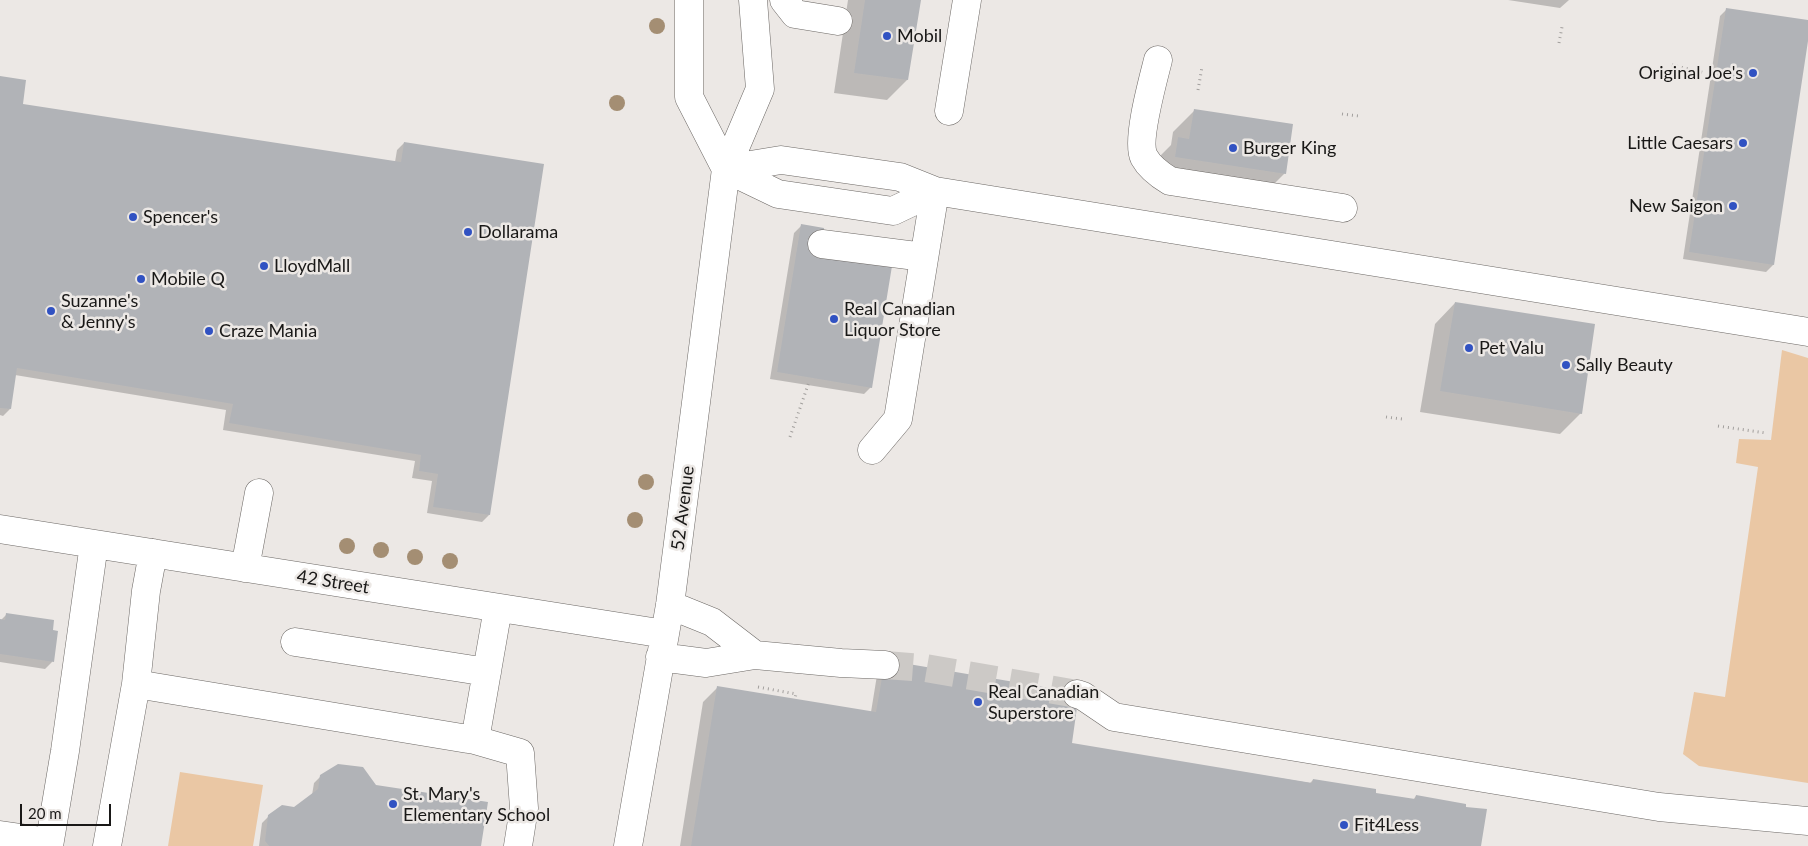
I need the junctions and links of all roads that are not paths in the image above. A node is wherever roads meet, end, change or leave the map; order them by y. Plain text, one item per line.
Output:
1 (689, 0) edge
2 (753, 0) edge
3 (784, 0) edge
4 (967, 0) edge
5 (838, 21) dead end
6 (1158, 60) dead end
7 (949, 112) dead end
8 (726, 169) junction
9 (935, 191) junction
10 (1343, 208) dead end
11 (822, 244) dead end
12 (924, 257) junction
13 (1808, 332) edge
14 (872, 450) dead end
15 (259, 493) dead end
16 (0, 529) edge
17 (94, 544) junction
18 (153, 553) junction
19 (245, 568) junction
20 (670, 605) junction
21 (498, 608) junction
22 (295, 642) dead end
23 (663, 646) junction
24 (755, 655) junction
25 (885, 665) tunnel mouth
26 (486, 672) junction
27 (136, 684) junction
28 (1077, 694) tunnel mouth
29 (475, 740) junction
30 (1808, 821) edge
31 (0, 835) edge
32 (49, 844) edge
33 (107, 846) edge
34 (518, 846) edge
35 (628, 846) edge

1 - 8 street
2 - 8 street, 52 Avenue
3 - 5 street
4 - 7 street
6 - 10 street
8 - 9 street
8 - 20 street, 52 Avenue
9 - 12 street
9 - 13 street
11 - 12 street
12 - 14 street
15 - 19 street
16 - 17 street, 42 Street
17 - 18 street, 42 Street
17 - 32 street
18 - 19 street, 42 Street
18 - 27 street
19 - 21 street, 42 Street
20 - 23 street, 52 Avenue
20 - 24 street
21 - 23 street, 42 Street
21 - 26 street
22 - 26 street
23 - 24 street, 42 Street
23 - 35 street, 52 Avenue
24 - 25 street, 42 Street
26 - 29 street
27 - 29 street
27 - 33 street
28 - 30 street
29 - 34 street
31 - 32 street

